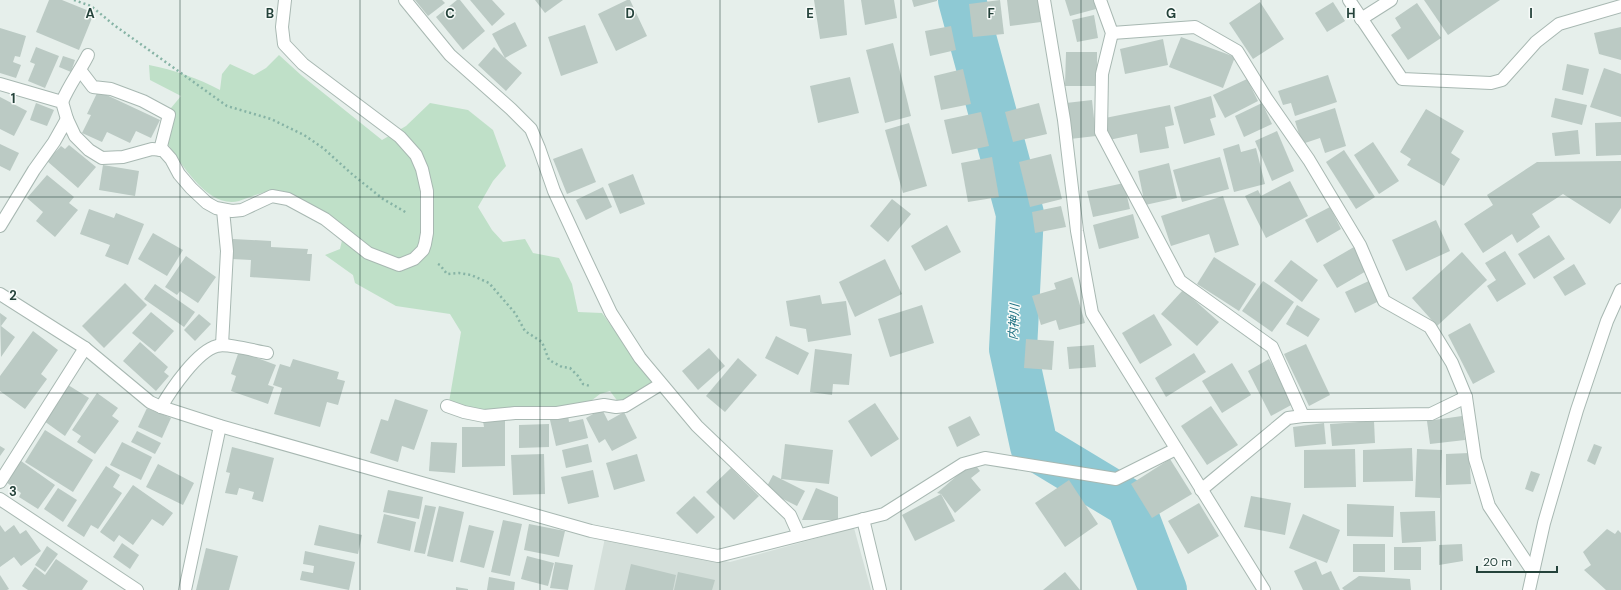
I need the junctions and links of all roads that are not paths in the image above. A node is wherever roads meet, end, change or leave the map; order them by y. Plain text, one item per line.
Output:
1 (285, 0) edge
2 (405, 0) edge
3 (1044, 0) edge
4 (1100, 0) edge
5 (1349, 0) edge
6 (1390, 0) edge
7 (1621, 6) edge
8 (1362, 19) junction
9 (1112, 33) junction
10 (88, 55) dead end
11 (80, 70) junction
12 (0, 84) edge
13 (62, 102) junction
14 (67, 119) junction
15 (160, 150) junction
16 (223, 210) junction
17 (0, 226) edge
18 (1621, 290) edge
19 (0, 294) edge
20 (222, 345) junction
21 (85, 348) junction
22 (267, 352) dead end
23 (661, 384) junction
24 (1466, 397) junction
25 (447, 406) dead end
26 (161, 407) junction
27 (1303, 416) junction
28 (220, 426) junction
29 (1176, 449) junction
30 (0, 482) edge
31 (1201, 490) junction
32 (0, 499) edge
33 (863, 519) junction
34 (799, 535) junction
35 (1534, 572) junction
36 (136, 590) edge
37 (185, 590) edge
38 (880, 590) edge
39 (1264, 590) edge
40 (1529, 590) edge

1 - 16 street
2 - 23 street
3 - 29 street
4 - 9 street
5 - 8 street
6 - 8 street
7 - 8 street
9 - 24 street
9 - 27 street
10 - 11 street
11 - 13 street
11 - 15 street
12 - 13 street
13 - 14 street
14 - 15 street
14 - 17 street
15 - 16 street
16 - 20 street
18 - 35 street
19 - 21 street
20 - 22 street
20 - 26 street
21 - 26 street
21 - 30 street
23 - 25 street
23 - 34 street
24 - 27 street
24 - 35 street
26 - 28 street
27 - 31 street
28 - 34 street
28 - 37 street
29 - 31 street
29 - 33 street
31 - 39 street
32 - 36 street
33 - 34 street
33 - 38 street
35 - 40 street

